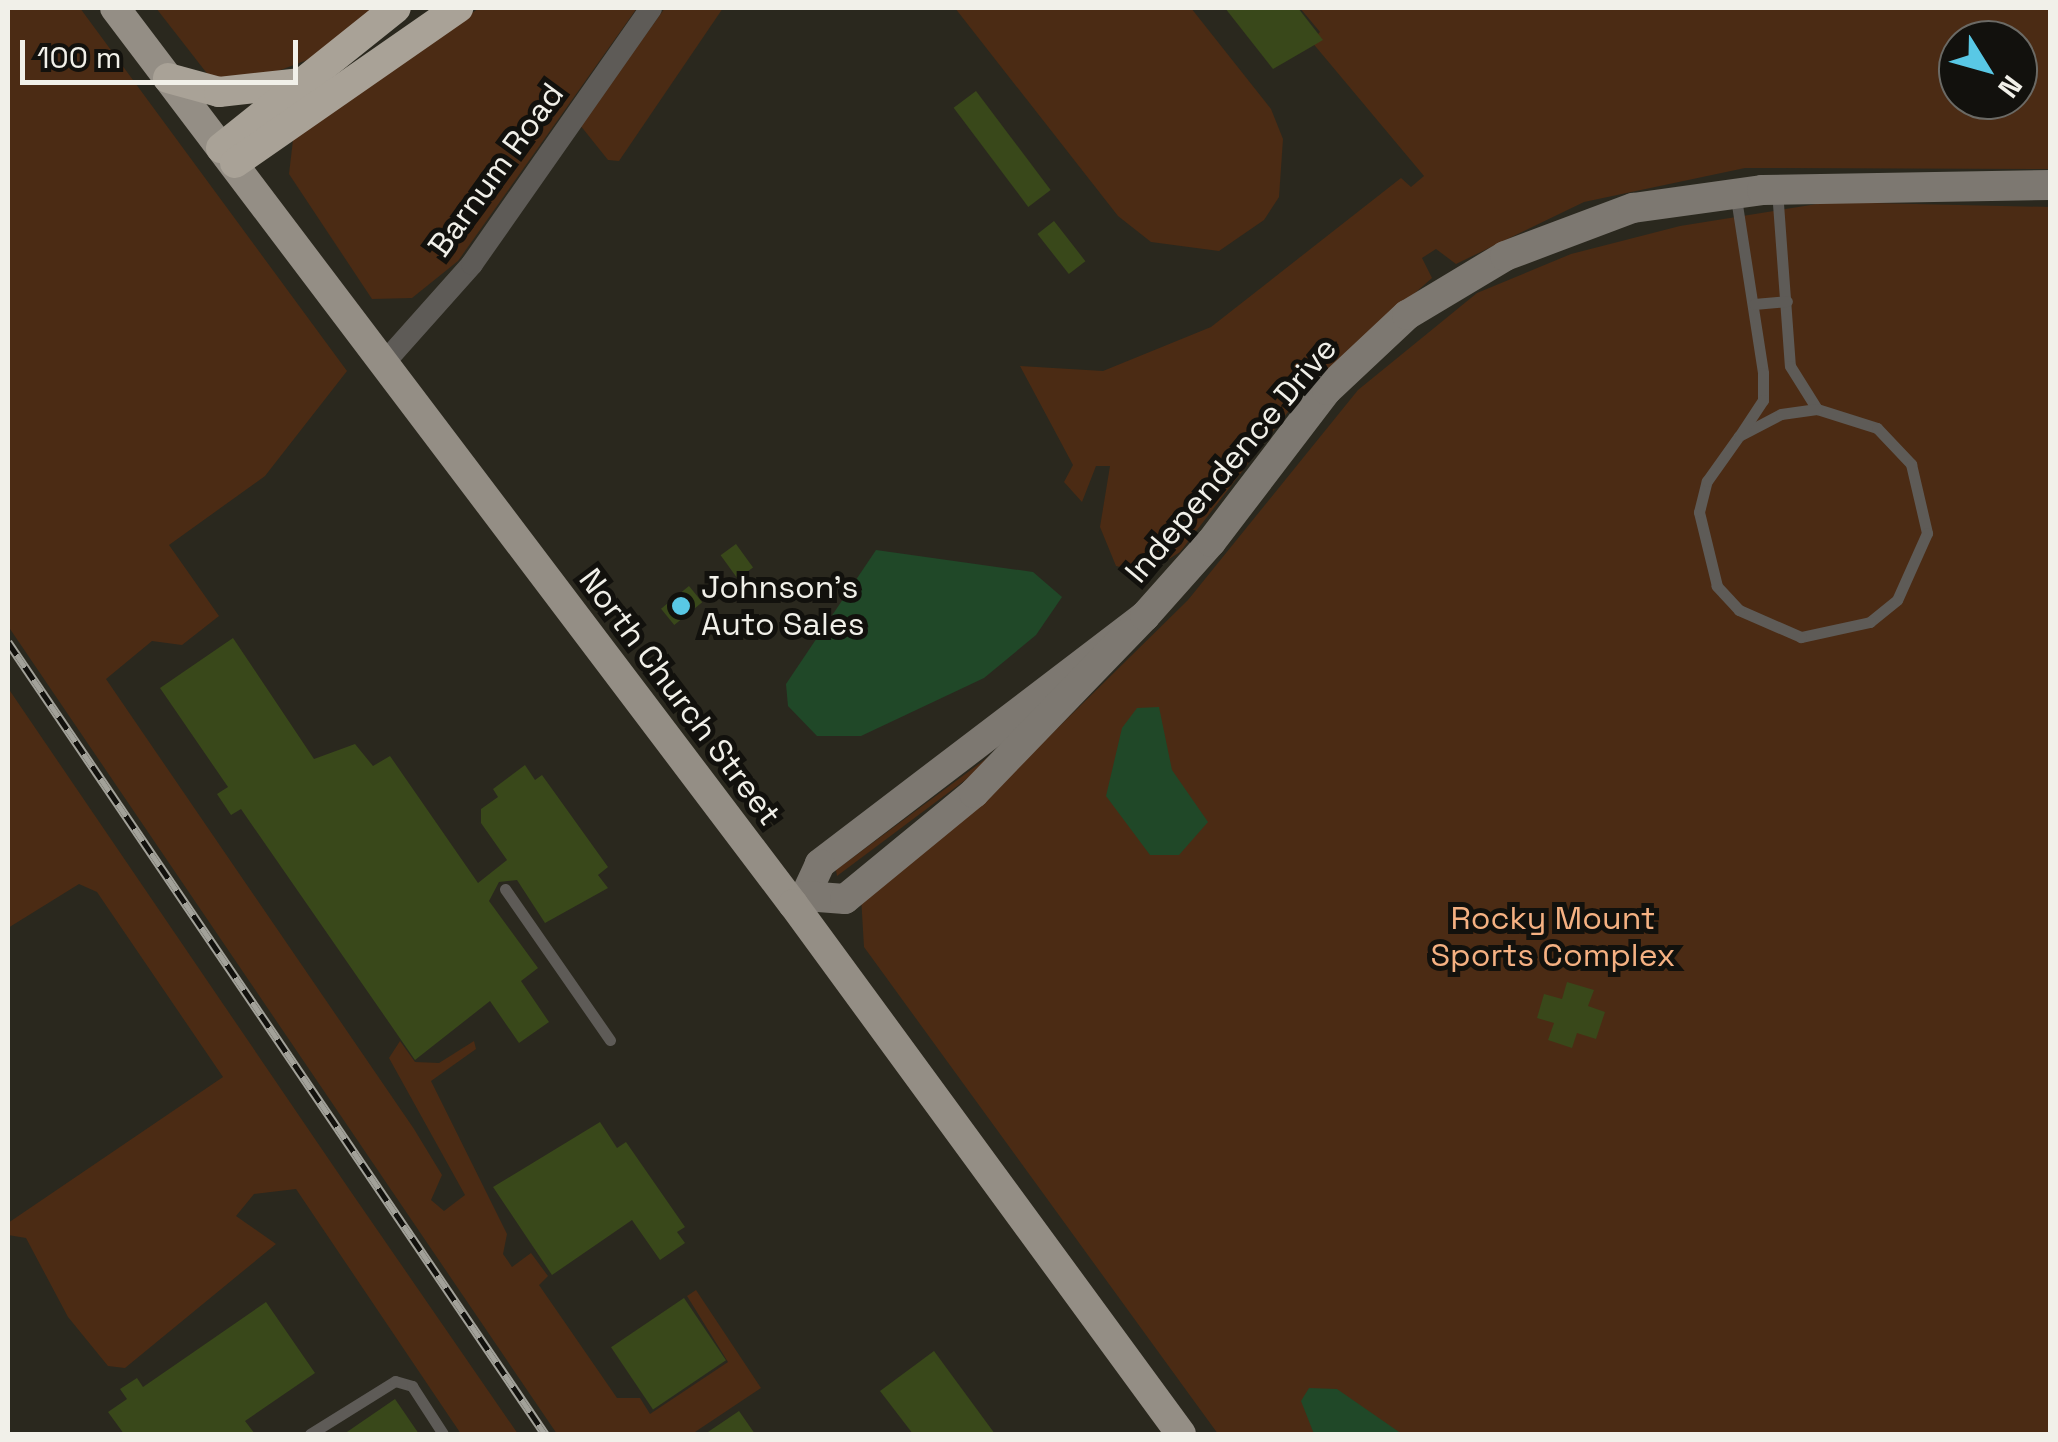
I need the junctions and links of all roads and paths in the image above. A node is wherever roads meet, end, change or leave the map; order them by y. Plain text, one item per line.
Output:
1 (115, 8) edge
2 (396, 8) edge
3 (458, 8) edge
4 (651, 8) edge
5 (168, 78) junction
6 (308, 81) junction
7 (228, 156) junction
8 (2050, 185) edge
9 (1777, 188) junction
10 (1735, 194) junction
11 (1787, 301) junction
12 (1754, 304) junction
13 (383, 364) junction
14 (1817, 409) junction
15 (1739, 436) junction
16 (1145, 616) junction
17 (505, 889) dead end
18 (799, 900) junction
19 (610, 1040) dead end
20 (310, 1434) edge
21 (444, 1434) edge
22 (1181, 1434) edge

1 - 5 main road, North Church Street
2 - 6 highway
3 - 7 highway
4 - 13 street, Barnum Road
5 - 6 highway
5 - 7 main road, North Church Street
6 - 7 highway
7 - 13 main road, North Church Street
8 - 9 street, Independence Drive
9 - 10 street, Independence Drive
9 - 11 lane
10 - 12 lane
10 - 16 street, Independence Drive
11 - 12 lane
11 - 14 lane
12 - 15 lane
13 - 18 main road, North Church Street
14 - 15 lane
14 - 15 lane
16 - 18 street
16 - 18 street
17 - 19 lane
18 - 22 main road, North Church Street
20 - 21 lane

